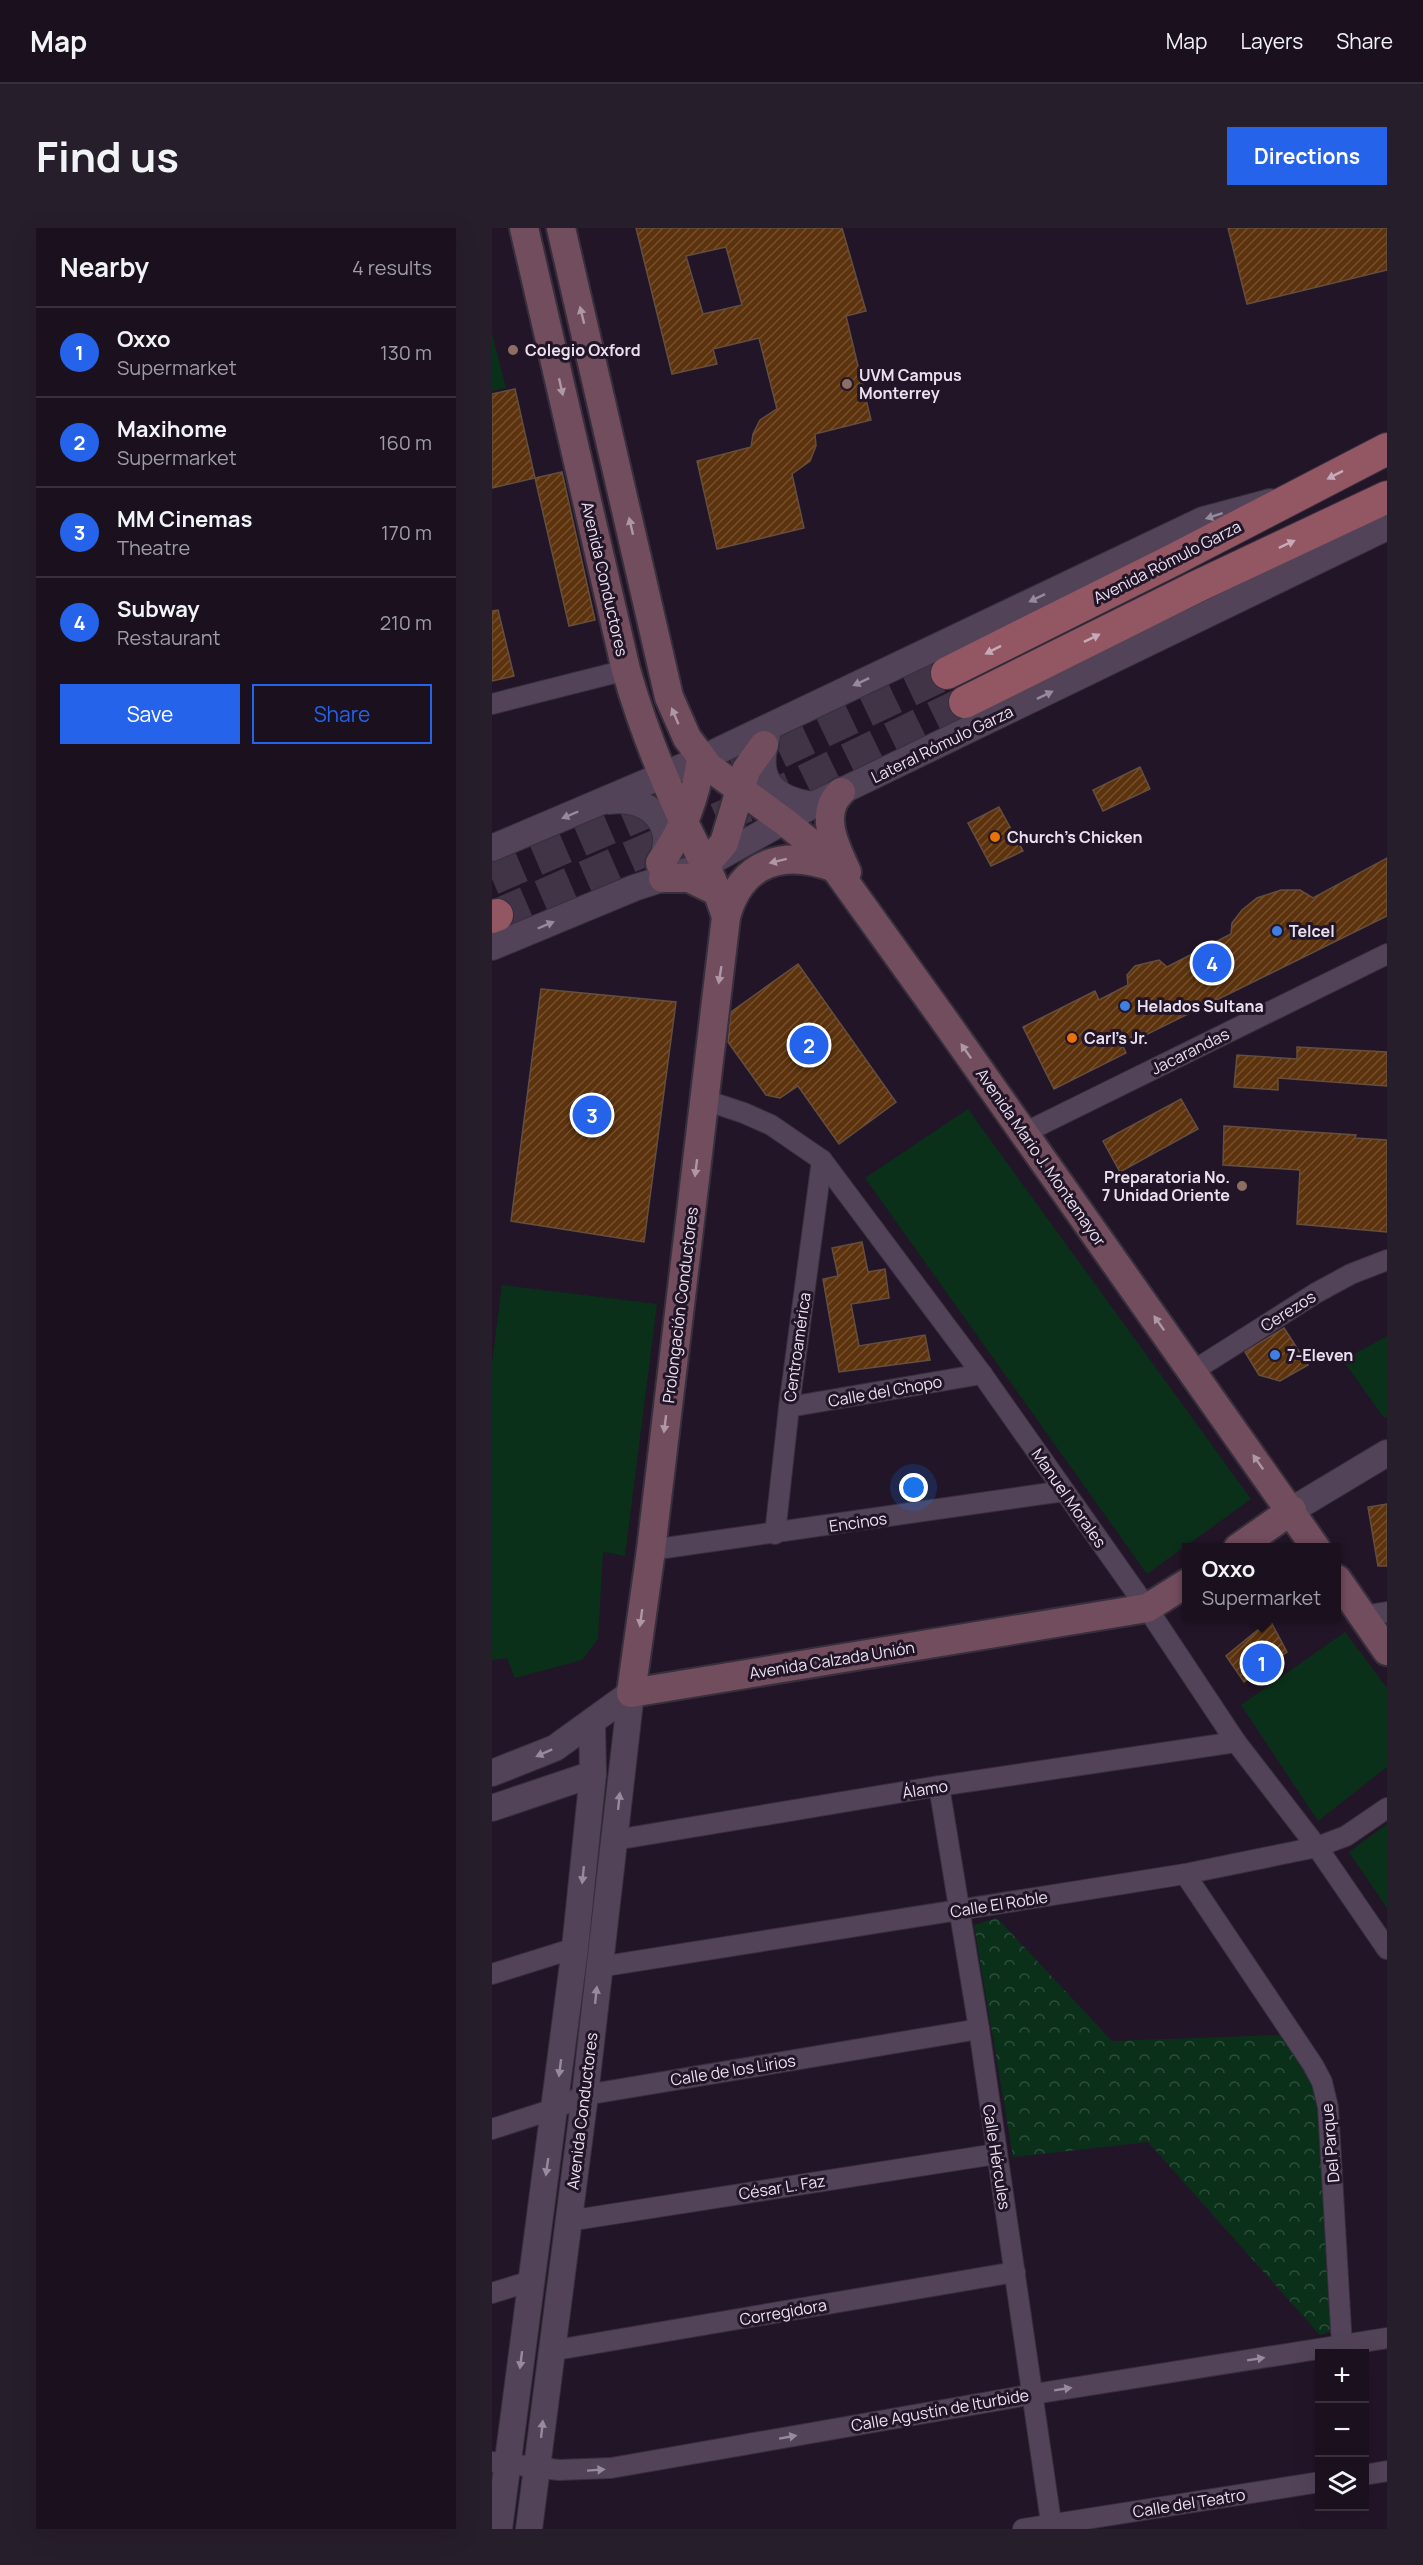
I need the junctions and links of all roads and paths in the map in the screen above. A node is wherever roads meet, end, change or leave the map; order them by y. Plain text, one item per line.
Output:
1 (524, 228) edge
2 (561, 228) edge
3 (1387, 449) edge
4 (1291, 497) junction
5 (1387, 497) edge
6 (1387, 527) edge
7 (626, 670) junction
8 (947, 673) tunnel mouth
9 (965, 702) tunnel mouth
10 (492, 704) edge
11 (767, 734) junction
12 (701, 759) junction
13 (663, 776) junction
14 (739, 791) junction
15 (841, 792) junction
16 (600, 802) junction
17 (813, 805) junction
18 (785, 822) junction
19 (684, 823) junction
20 (492, 848) edge
21 (705, 865) junction
22 (835, 868) junction
23 (662, 870) junction
24 (722, 904) junction
25 (861, 904) junction
26 (492, 947) edge
27 (1387, 954) edge
28 (705, 1100) junction
29 (1024, 1133) junction
30 (822, 1160) junction
31 (1387, 1260) edge
32 (1193, 1371) junction
33 (982, 1374) junction
34 (789, 1407) junction
35 (1387, 1453) edge
36 (1064, 1491) junction
37 (1292, 1510) junction
38 (775, 1534) junction
39 (1245, 1543) edge
40 (1313, 1543) edge
41 (651, 1550) junction
42 (1341, 1583) edge
43 (1182, 1586) edge
44 (1147, 1608) junction
45 (1374, 1614) edge
46 (1387, 1652) edge
47 (631, 1693) junction
48 (592, 1722) junction
49 (1236, 1742) junction
50 (492, 1773) edge
51 (593, 1774) junction
52 (939, 1786) junction
53 (492, 1808) edge
54 (1387, 1808) edge
55 (615, 1840) junction
56 (1317, 1847) junction
57 (1185, 1874) junction
58 (959, 1910) junction
59 (575, 1948) junction
60 (1387, 1949) edge
61 (599, 1967) junction
62 (492, 1974) edge
63 (979, 2029) junction
64 (585, 2095) junction
65 (555, 2109) junction
66 (492, 2129) edge
67 (996, 2154) junction
68 (568, 2221) junction
69 (1015, 2272) junction
70 (531, 2280) junction
71 (492, 2293) edge
72 (1387, 2338) edge
73 (1342, 2346) junction
74 (550, 2351) junction
75 (1034, 2394) junction
76 (500, 2463) edge
77 (537, 2468) junction
78 (1387, 2471) edge
79 (1369, 2474) edge
80 (1315, 2483) edge
81 (1052, 2527) edge
82 (499, 2529) edge
83 (529, 2529) edge
84 (1023, 2529) edge

1 -> 7 main road, Avenida Conductores
12 -> 2 main road
3 -> 4 main road, Avenida Rómulo Garza
4 -> 8 main road, Avenida Rómulo Garza
4 -> 11 street
9 -> 5 main road
15 -> 6 street, Lateral Rómulo Garza
7 - 10 street
7 - 13 main road, Avenida Conductores
11 - 12 street
11 - 14 main road
11 - 17 street
12 - 13 street
12 - 14 main road
12 - 19 main road
13 - 16 street
13 - 19 main road, Avenida Conductores
14 - 18 main road, Avenida Mario J. Montemayor
14 - 21 main road
15 - 17 street, Lateral Rómulo Garza
15 - 25 main road
16 -> 20 street
16 - 23 street
17 - 18 street, Lateral Rómulo Garza
18 - 21 street, Lateral Rómulo Garza
18 - 22 main road, Avenida Mario J. Montemayor
19 - 21 main road, Avenida Conductores
19 - 23 main road
21 - 23 street, Lateral Rómulo Garza
21 - 24 main road, Avenida Conductores
22 -> 24 main road, Prolongación Conductores
22 - 25 main road, Avenida Mario J. Montemayor
23 - 24 main road
26 -> 23 street, Lateral Rómulo Garza
24 -> 28 main road, Prolongación Conductores
29 -> 25 main road, Avenida Mario J. Montemayor
27 - 29 street, Jacarandas
28 - 30 street, Manuel Morales
28 -> 41 main road, Prolongación Conductores
32 -> 29 main road, Avenida Mario J. Montemayor
30 - 33 street, Manuel Morales
30 - 34 street, Centroamérica
31 - 32 street, Cerezos
37 -> 32 main road, Avenida Mario J. Montemayor
33 - 34 street, Calle del Chopo
33 - 36 street, Manuel Morales
34 - 38 street, Centroamérica
35 - 37 street
36 - 38 street, Encinos
36 - 44 street, Manuel Morales
37 - 39 main road
37 - 40 main road, Avenida Mario J. Montemayor
38 - 41 street, Encinos
41 -> 47 main road, Prolongación Conductores
42 - 45 main road
43 - 44 main road, Avenida Calzada Unión
44 - 47 main road, Avenida Calzada Unión
44 - 49 street, Manuel Morales
45 - 46 main road
47 - 48 street, Avenida Calzada Unión
55 -> 47 street, Avenida Conductores
48 -> 50 street, Avenida Calzada Unión
48 - 51 street, Avenida Conductores
49 - 52 street, Álamo
49 - 56 street, Manuel Morales
51 - 53 street
51 -> 59 street, Avenida Conductores
52 - 55 street, Álamo
52 - 58 street, Calle Hércules
54 - 56 street, Calle El Roble
55 - 61 street, Avenida Conductores
56 - 57 street, Calle El Roble
56 - 60 street, Manuel Morales
57 - 58 street, Calle El Roble
57 - 73 street, Del Parque
58 - 61 street, Calle El Roble
58 - 63 street, Calle Hércules
59 - 62 street
59 -> 65 street, Avenida Conductores
64 -> 61 street, Avenida Conductores
63 - 64 street, Calle de los Lirios
63 - 67 street, Calle Hércules
64 - 65 street, Calle de los Lirios
64 - 68 street, Avenida Conductores
65 - 66 street, Calle de los Lirios
65 -> 70 street, Avenida Conductores
67 - 68 street, César L. Faz
67 - 69 street, Calle Hércules
68 - 74 street, Avenida Conductores
69 - 74 street, Corregidora
69 - 75 street, Calle Hércules
70 - 71 street
70 -> 76 street, Avenida Conductores
72 - 73 street, Calle Agustín de Iturbide
75 -> 73 street, Calle Agustín de Iturbide
77 -> 74 street, Avenida Conductores
77 -> 75 street, Calle Agustín de Iturbide
75 - 81 street, Calle Hércules
76 - 77 street, Calle Agustín de Iturbide
76 - 82 street, Avenida Conductores
77 - 83 street, Avenida Conductores
78 - 79 street
80 - 81 street, Calle del Teatro
81 - 84 street, Calle del Teatro

